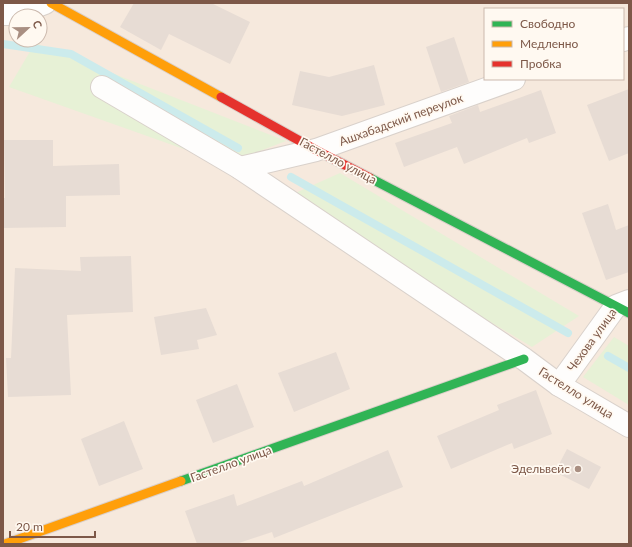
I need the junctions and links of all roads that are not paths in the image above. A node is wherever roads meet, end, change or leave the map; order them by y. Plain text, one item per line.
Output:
1 (45, 3) edge
2 (50, 3) edge
3 (3, 14) edge
4 (511, 80) edge
5 (102, 87) dead end
6 (316, 150) junction
7 (240, 168) junction
8 (625, 306) edge
9 (524, 359) junction
10 (559, 385) junction
11 (629, 426) edge
12 (4, 544) edge

1 - 3 street
2 - 6 street, Гастелло улица
4 - 6 street, Ашхабадский переулок
5 - 7 street, Гастелло улица
6 - 7 street, Ашхабадский переулок
6 - 8 street, Гастелло улица
7 - 9 street, Гастелло улица
8 - 10 street, Чехова улица
9 - 10 street, Гастелло улица
9 - 12 street, Гастелло улица
10 - 11 street, Гастелло улица

